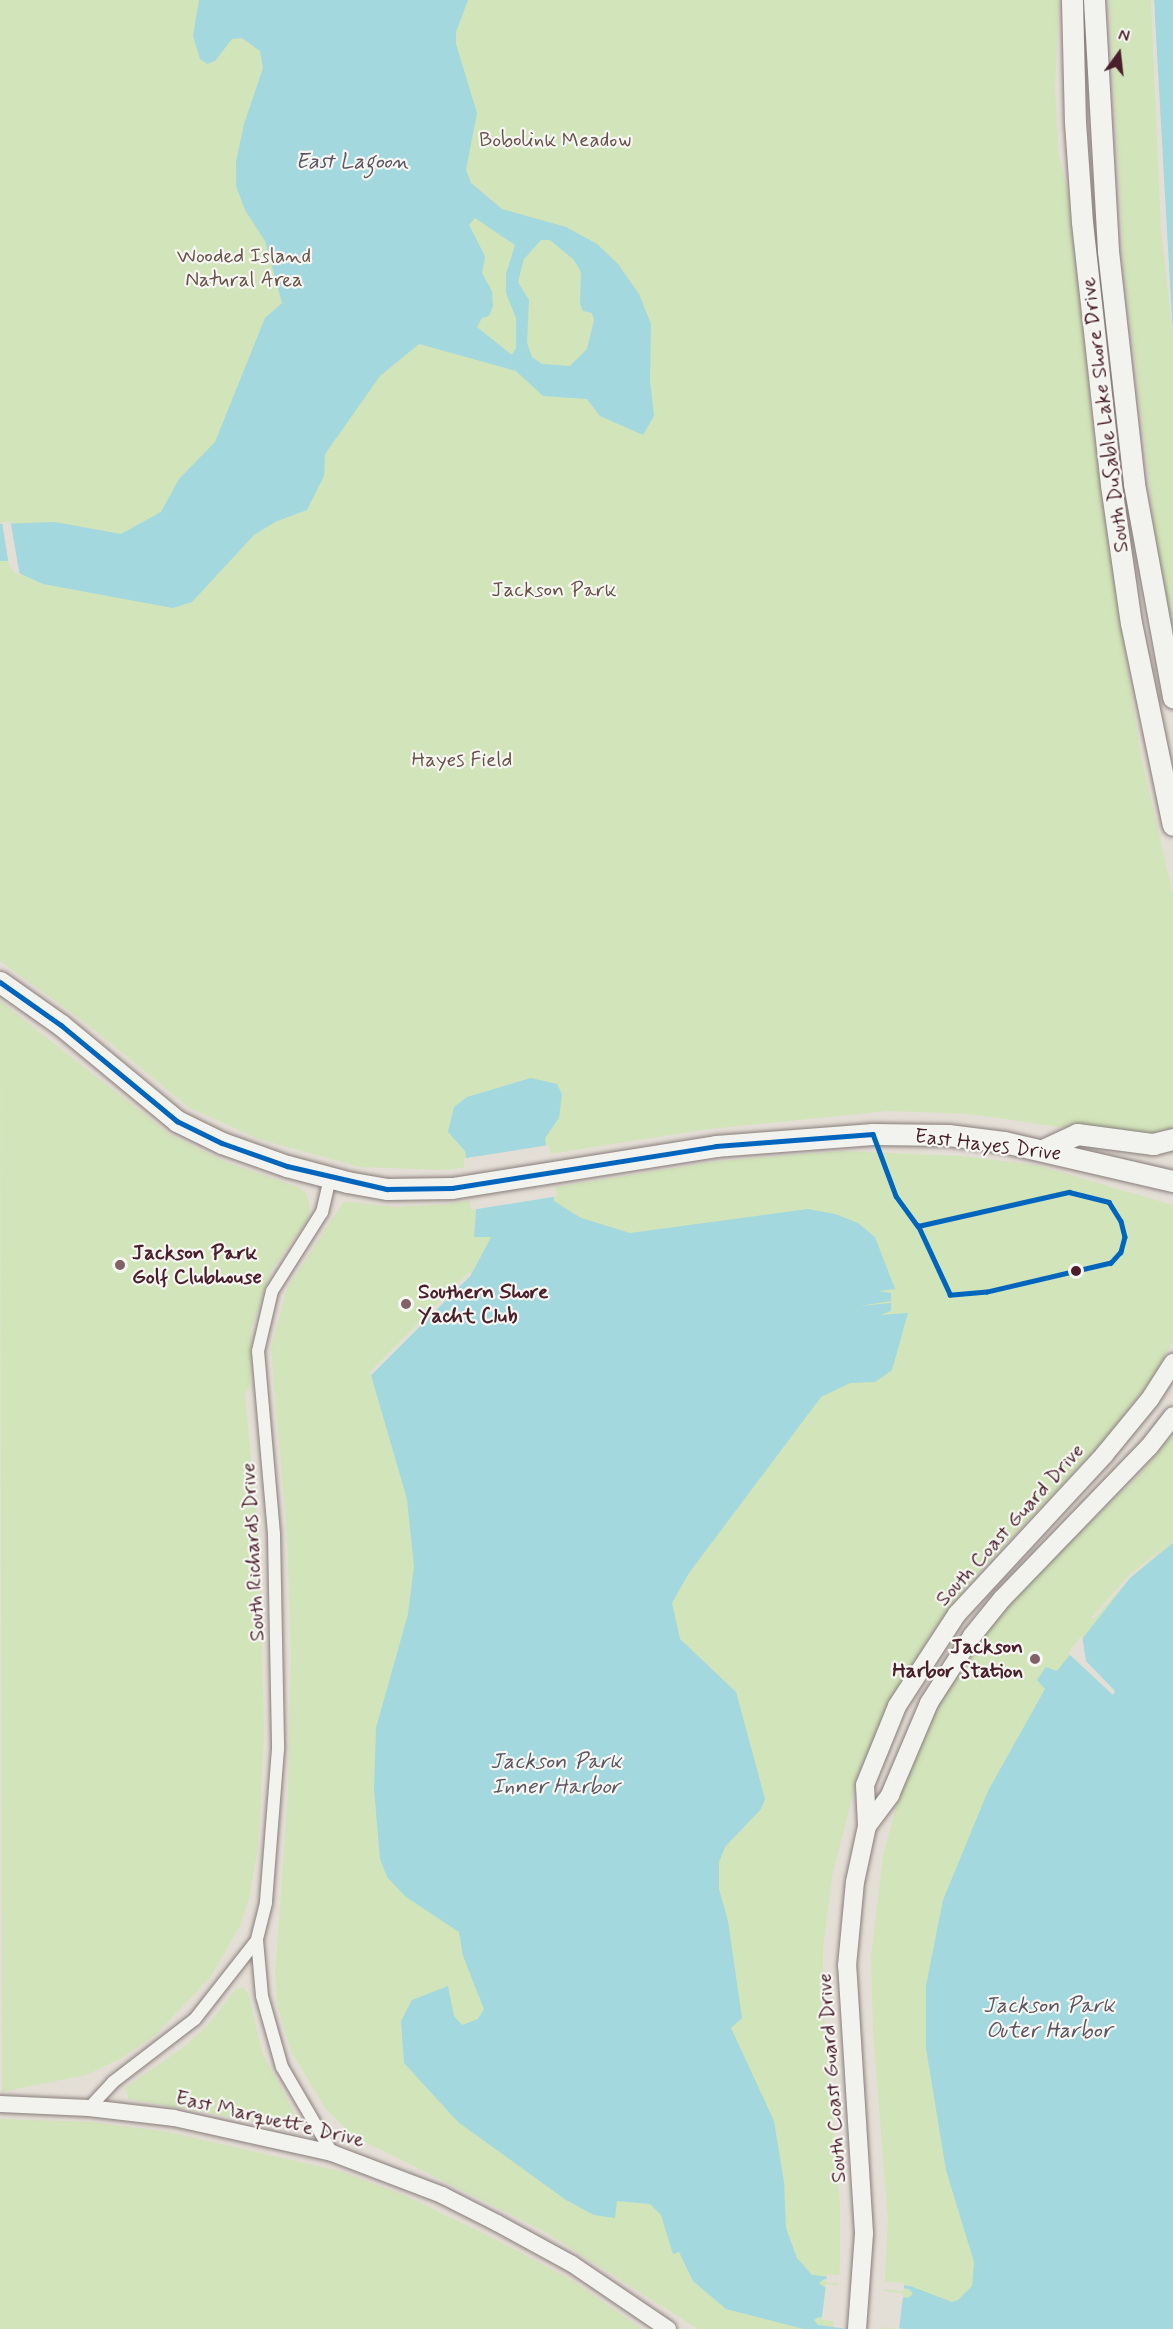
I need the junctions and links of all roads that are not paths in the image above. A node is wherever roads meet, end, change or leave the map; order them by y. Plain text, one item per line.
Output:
1 (1072, 0) edge
2 (1094, 0) edge
3 (1173, 697) edge
4 (1173, 825) edge
5 (0, 982) edge
6 (1173, 1139) edge
7 (1045, 1149) junction
8 (330, 1178) junction
9 (1173, 1181) edge
10 (1173, 1363) edge
11 (1173, 1416) edge
12 (867, 1826) junction
13 (256, 1940) junction
14 (0, 2104) edge
15 (89, 2108) junction
16 (332, 2152) junction
17 (668, 2329) edge
18 (857, 2329) edge

1 - 4 highway, South DuSable Lake Shore Drive
2 - 3 highway, South DuSable Lake Shore Drive
5 - 8 highway, East Hayes Drive
6 - 7 highway
7 - 8 highway, East Hayes Drive
7 - 9 highway, East Hayes Drive
8 - 13 street, South Richards Drive
10 - 12 main road, South Coast Guard Drive
11 - 12 main road, South Coast Guard Drive
12 - 18 main road, South Coast Guard Drive
13 - 15 street, South Richards Drive
13 - 16 street, South Richards Drive
14 - 15 street, East Marquette Drive
15 - 16 street, East Marquette Drive
16 - 17 street, East Marquette Drive

